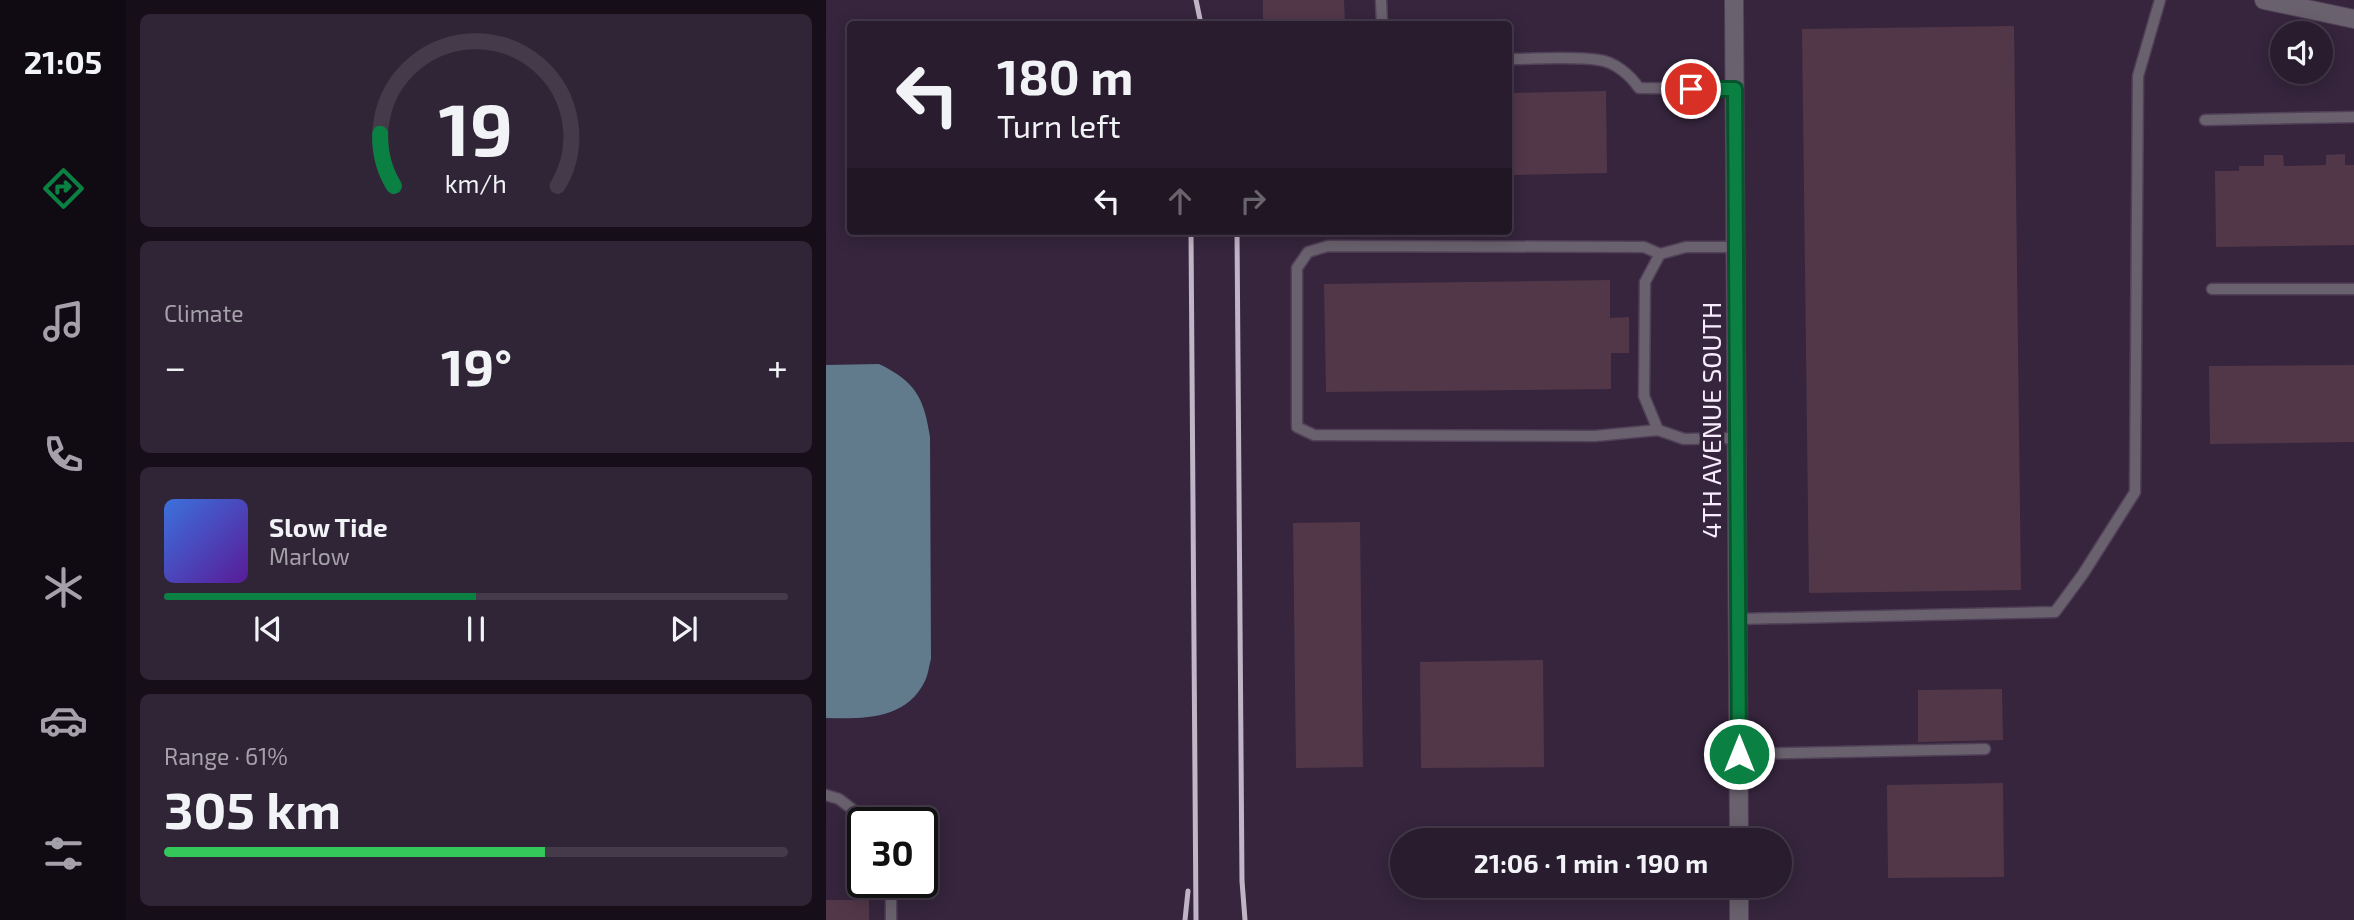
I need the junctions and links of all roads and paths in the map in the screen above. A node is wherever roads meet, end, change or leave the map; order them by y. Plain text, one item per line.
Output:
1 (1381, 0) edge
2 (1734, 0) edge
3 (2160, 0) edge
4 (2264, 0) edge
5 (2354, 19) edge
6 (1382, 21) edge
7 (1512, 59) edge
8 (1735, 89) junction
9 (2354, 117) edge
10 (2205, 120) dead end
11 (1737, 247) junction
12 (1660, 254) junction
13 (2212, 289) dead end
14 (2354, 289) edge
15 (1658, 430) junction
16 (1738, 438) junction
17 (1739, 619) junction
18 (1984, 749) dead end
19 (1739, 754) junction
20 (826, 795) edge
21 (849, 807) edge
22 (1739, 828) edge
23 (891, 898) edge
24 (1739, 898) edge
25 (891, 920) edge
26 (1740, 920) edge

1 - 6 lane
2 - 8 street, 4TH AVENUE SOUTH
3 - 17 lane
4 - 5 street
7 - 8 lane
8 - 11 street, 4TH AVENUE SOUTH
9 - 10 lane
11 - 12 lane
11 - 16 street, 4TH AVENUE SOUTH
12 - 15 lane
12 - 15 lane
13 - 14 lane
15 - 16 lane
16 - 17 street, 4TH AVENUE SOUTH
17 - 19 street, 4TH AVENUE SOUTH
18 - 19 lane
19 - 22 street, 4TH AVENUE SOUTH
20 - 21 lane
23 - 25 lane
24 - 26 street

